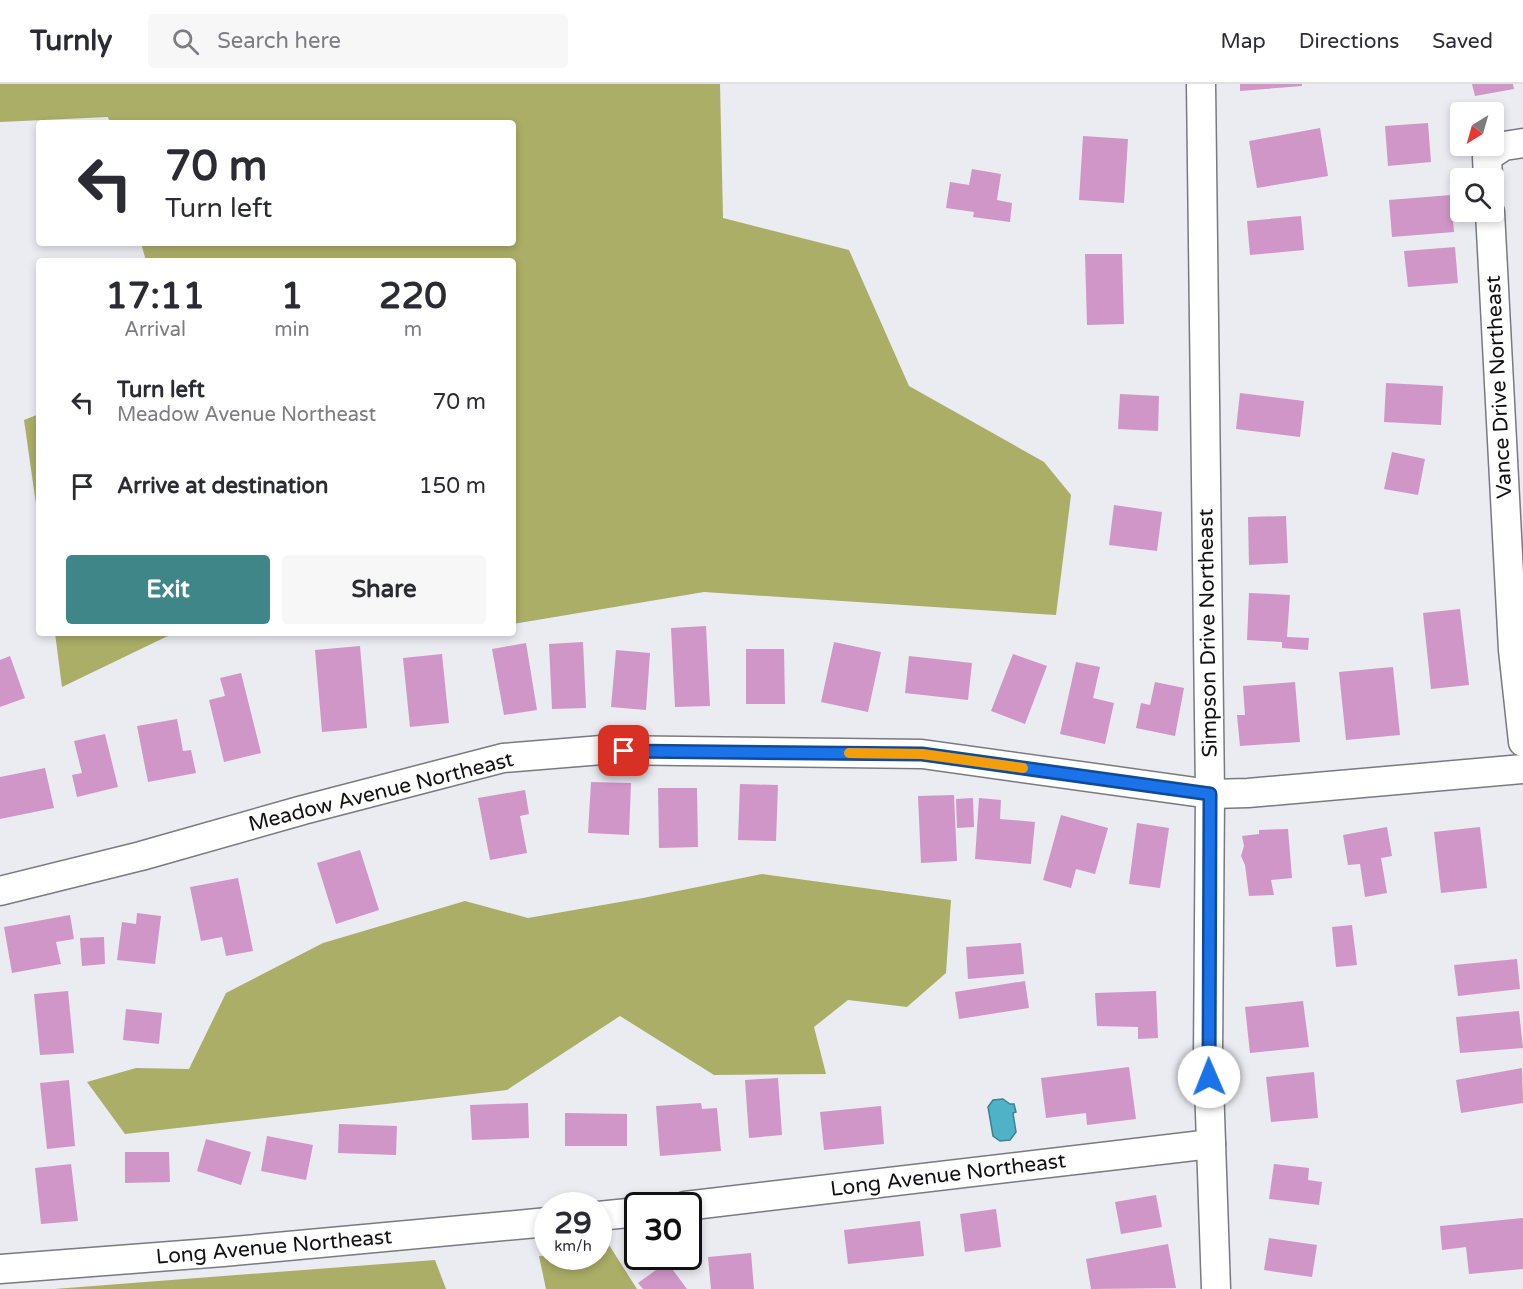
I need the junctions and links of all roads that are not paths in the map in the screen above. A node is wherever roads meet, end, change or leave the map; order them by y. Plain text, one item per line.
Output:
1 (1201, 84) edge
2 (1523, 143) edge
3 (1488, 168) edge
4 (1491, 222) edge
5 (1523, 742) edge
6 (1523, 769) edge
7 (1210, 794) junction
8 (0, 891) edge
9 (1211, 1144) junction
10 (702, 1204) edge
11 (534, 1223) edge
12 (0, 1269) edge
13 (1216, 1289) edge

1 - 7 street, Simpson Drive Northeast
2 - 3 street
4 - 5 street, Vance Drive Northeast
6 - 7 street, Meadow Avenue Northeast
7 - 8 street, Meadow Avenue Northeast
7 - 9 street, Simpson Drive Northeast
9 - 10 street, Long Avenue Northeast
9 - 13 street, Simpson Drive Northeast
11 - 12 street, Long Avenue Northeast

